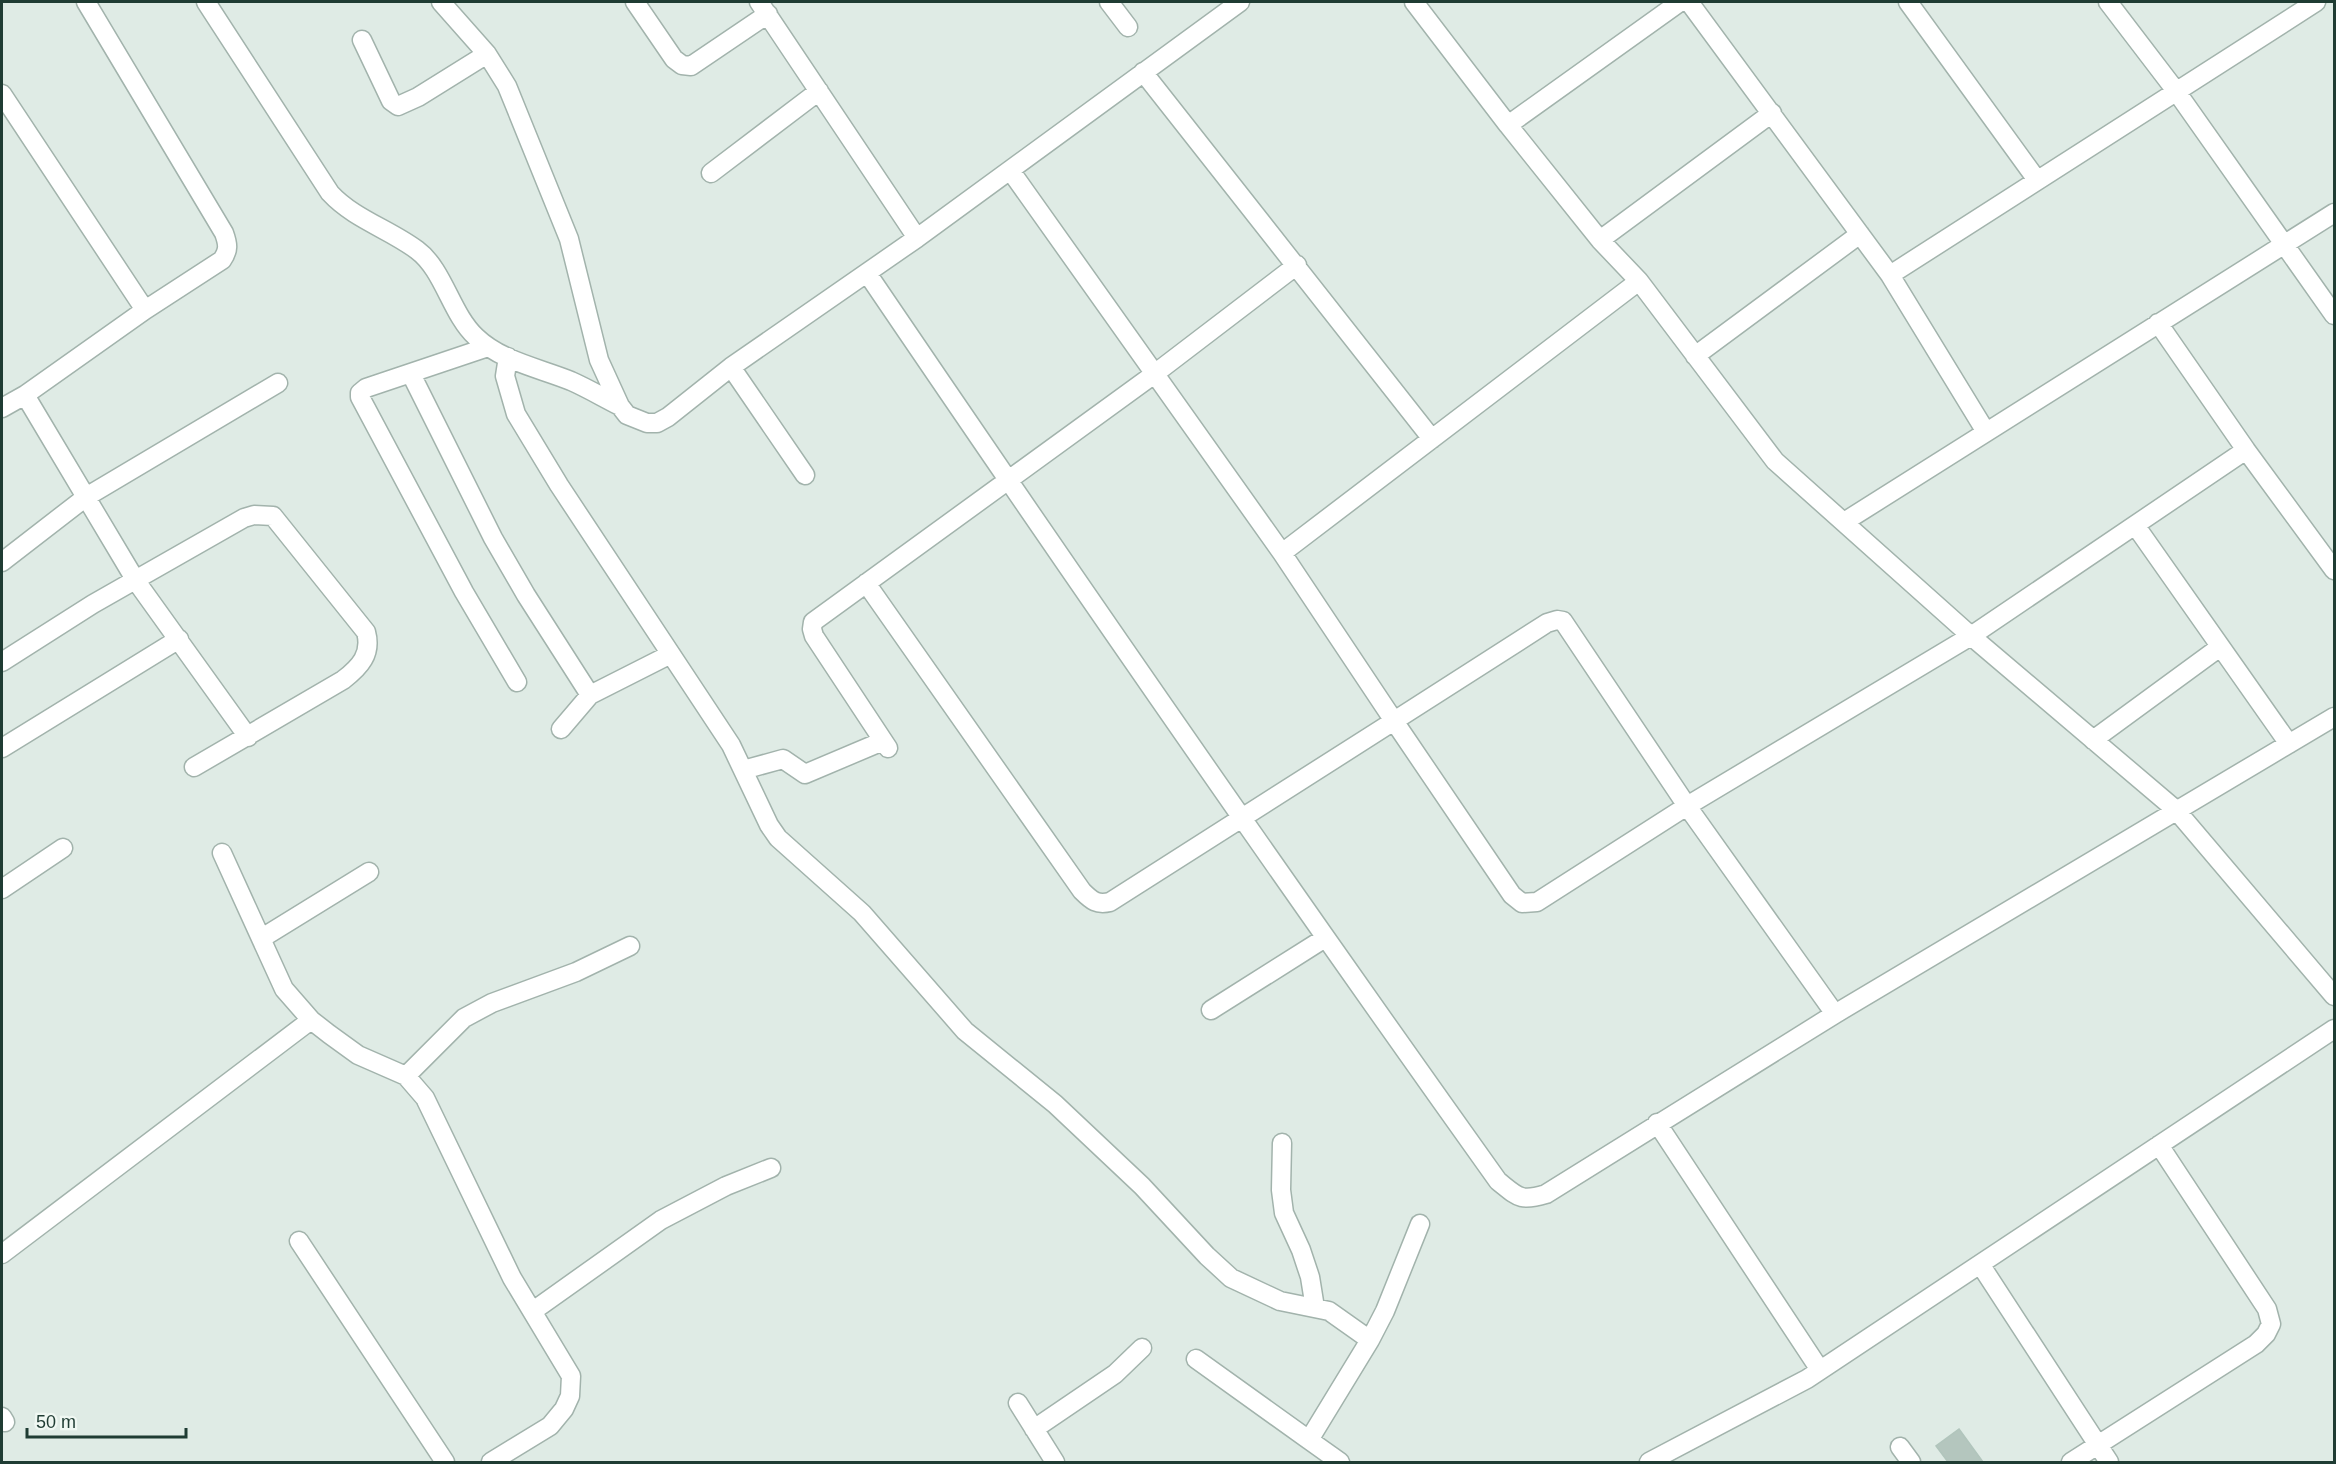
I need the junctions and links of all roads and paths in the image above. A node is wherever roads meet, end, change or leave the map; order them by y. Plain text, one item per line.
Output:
1 (86, 2) edge
2 (206, 2) edge
3 (441, 2) edge
4 (635, 2) edge
5 (1109, 2) edge
6 (1240, 2) edge
7 (1414, 2) edge
8 (1680, 2) edge
9 (1689, 2) edge
10 (1908, 2) edge
11 (2108, 2) edge
12 (2316, 2) edge
13 (764, 8) edge
14 (1128, 27) dead end
15 (362, 40) dead end
16 (487, 54) junction
17 (1143, 72) junction
18 (819, 91) junction
19 (2176, 91) junction
20 (2, 94) edge
21 (1772, 114) junction
22 (1508, 125) junction
23 (1010, 170) junction
24 (711, 173) dead end
25 (2037, 180) junction
26 (2334, 213) edge
27 (1860, 234) junction
28 (917, 238) junction
29 (1600, 240) junction
30 (2284, 243) junction
31 (1297, 265) junction
32 (867, 273) junction
33 (1890, 275) junction
34 (1639, 281) junction
35 (144, 310) junction
36 (2334, 315) edge
37 (2158, 323) junction
38 (488, 347) junction
39 (1695, 356) junction
40 (508, 357) junction
41 (731, 367) junction
42 (411, 374) junction
43 (1154, 375) junction
44 (278, 382) dead end
45 (25, 395) junction
46 (620, 406) junction
47 (2, 408) edge
48 (1986, 432) junction
49 (1432, 439) junction
50 (2246, 450) junction
51 (805, 475) dead end
52 (1008, 481) junction
53 (86, 497) junction
54 (1844, 522) junction
55 (2135, 525) junction
56 (1282, 553) junction
57 (2, 562) edge
58 (2334, 570) edge
59 (136, 581) junction
60 (866, 583) junction
61 (1971, 636) junction
62 (178, 639) junction
63 (2220, 647) junction
64 (671, 654) junction
65 (2, 662) edge
66 (518, 682) dead end
67 (590, 695) junction
68 (2334, 717) edge
69 (1394, 721) junction
70 (561, 729) dead end
71 (248, 737) junction
72 (2093, 740) junction
73 (2289, 744) junction
74 (2, 747) edge
75 (194, 767) dead end
76 (743, 770) junction
77 (1687, 806) junction
78 (2176, 810) junction
79 (1242, 818) junction
80 (63, 848) dead end
81 (222, 853) dead end
82 (369, 872) dead end
83 (2, 889) edge
84 (262, 938) junction
85 (1325, 938) junction
86 (630, 946) dead end
87 (2334, 996) edge
88 (1211, 1010) dead end
89 (1835, 1014) junction
90 (311, 1020) junction
91 (2334, 1029) edge
92 (406, 1076) junction
93 (1657, 1124) junction
94 (1282, 1143) dead end
95 (2159, 1145) junction
96 (771, 1167) dead end
97 (1420, 1224) dead end
98 (299, 1241) dead end
99 (2, 1254) edge
100 (1980, 1264) junction
101 (1315, 1308) junction
102 (533, 1311) junction
103 (1370, 1340) junction
104 (1142, 1348) dead end
105 (1196, 1359) dead end
106 (1820, 1370) junction
107 (1018, 1403) dead end
108 (1034, 1429) junction
109 (1309, 1440) junction
110 (2097, 1445) junction
111 (1900, 1447) dead end
112 (445, 1462) edge
113 (492, 1462) edge
114 (1055, 1462) edge
115 (1340, 1462) edge
116 (1649, 1462) edge
117 (1911, 1462) edge
118 (2071, 1462) edge
119 (2109, 1462) edge

1 - 35 street
2 - 38 street
3 - 16 street
4 - 13 street
5 - 14 street
6 - 17 street
7 - 22 street
8 - 22 street
9 - 21 street
10 - 25 street
11 - 19 street
12 - 19 street
13 - 18 street
15 - 16 street
16 - 46 street
17 - 23 street
17 - 31 street
18 - 24 street
18 - 28 street
19 - 25 street
19 - 30 street
20 - 35 street
21 - 27 street
21 - 29 street
22 - 29 street
23 - 28 street
23 - 43 street
25 - 33 street
26 - 30 street
27 - 33 street
27 - 39 street
28 - 32 street
29 - 34 street
30 - 36 street
30 - 37 street
31 - 43 street
31 - 49 street
32 - 41 street
32 - 52 street
33 - 48 street
34 - 39 street
34 - 49 street
35 - 45 street
37 - 48 street
37 - 50 street
38 - 40 street
38 - 42 street
39 - 54 street
40 - 46 street
40 - 64 street
41 - 46 street
41 - 51 street
42 - 66 street
42 - 67 street
43 - 52 street
43 - 56 street
44 - 53 street
45 - 47 street
45 - 53 street
48 - 54 street
49 - 56 street
50 - 55 street
50 - 58 street
52 - 60 street
52 - 79 street
53 - 57 street
53 - 59 street
54 - 61 street
55 - 61 street
55 - 63 street
56 - 69 street
59 - 62 street
59 - 65 street
59 - 71 street
60 - 76 street
60 - 79 street
61 - 72 street
61 - 77 street
62 - 71 street
62 - 74 street
63 - 72 street
63 - 73 street
64 - 67 street
64 - 76 street
67 - 70 street
68 - 73 street
69 - 77 street
69 - 77 street
69 - 79 street
71 - 75 street
72 - 78 street
73 - 78 street
76 - 101 street
77 - 89 street
78 - 87 street
78 - 89 street
79 - 85 street
80 - 83 street
81 - 84 street
82 - 84 street
84 - 90 street
85 - 88 street
85 - 93 street
86 - 92 street
89 - 93 street
90 - 92 street
90 - 99 street
91 - 95 street
92 - 102 street
93 - 106 street
94 - 101 street
95 - 100 street
95 - 110 street
96 - 102 street
97 - 103 street
98 - 112 street
100 - 106 street
100 - 110 street
101 - 103 street
102 - 113 street
103 - 109 street
104 - 108 street
105 - 109 street
106 - 116 street
107 - 108 street
108 - 114 street
109 - 115 street
110 - 118 street
110 - 119 street
111 - 117 street

